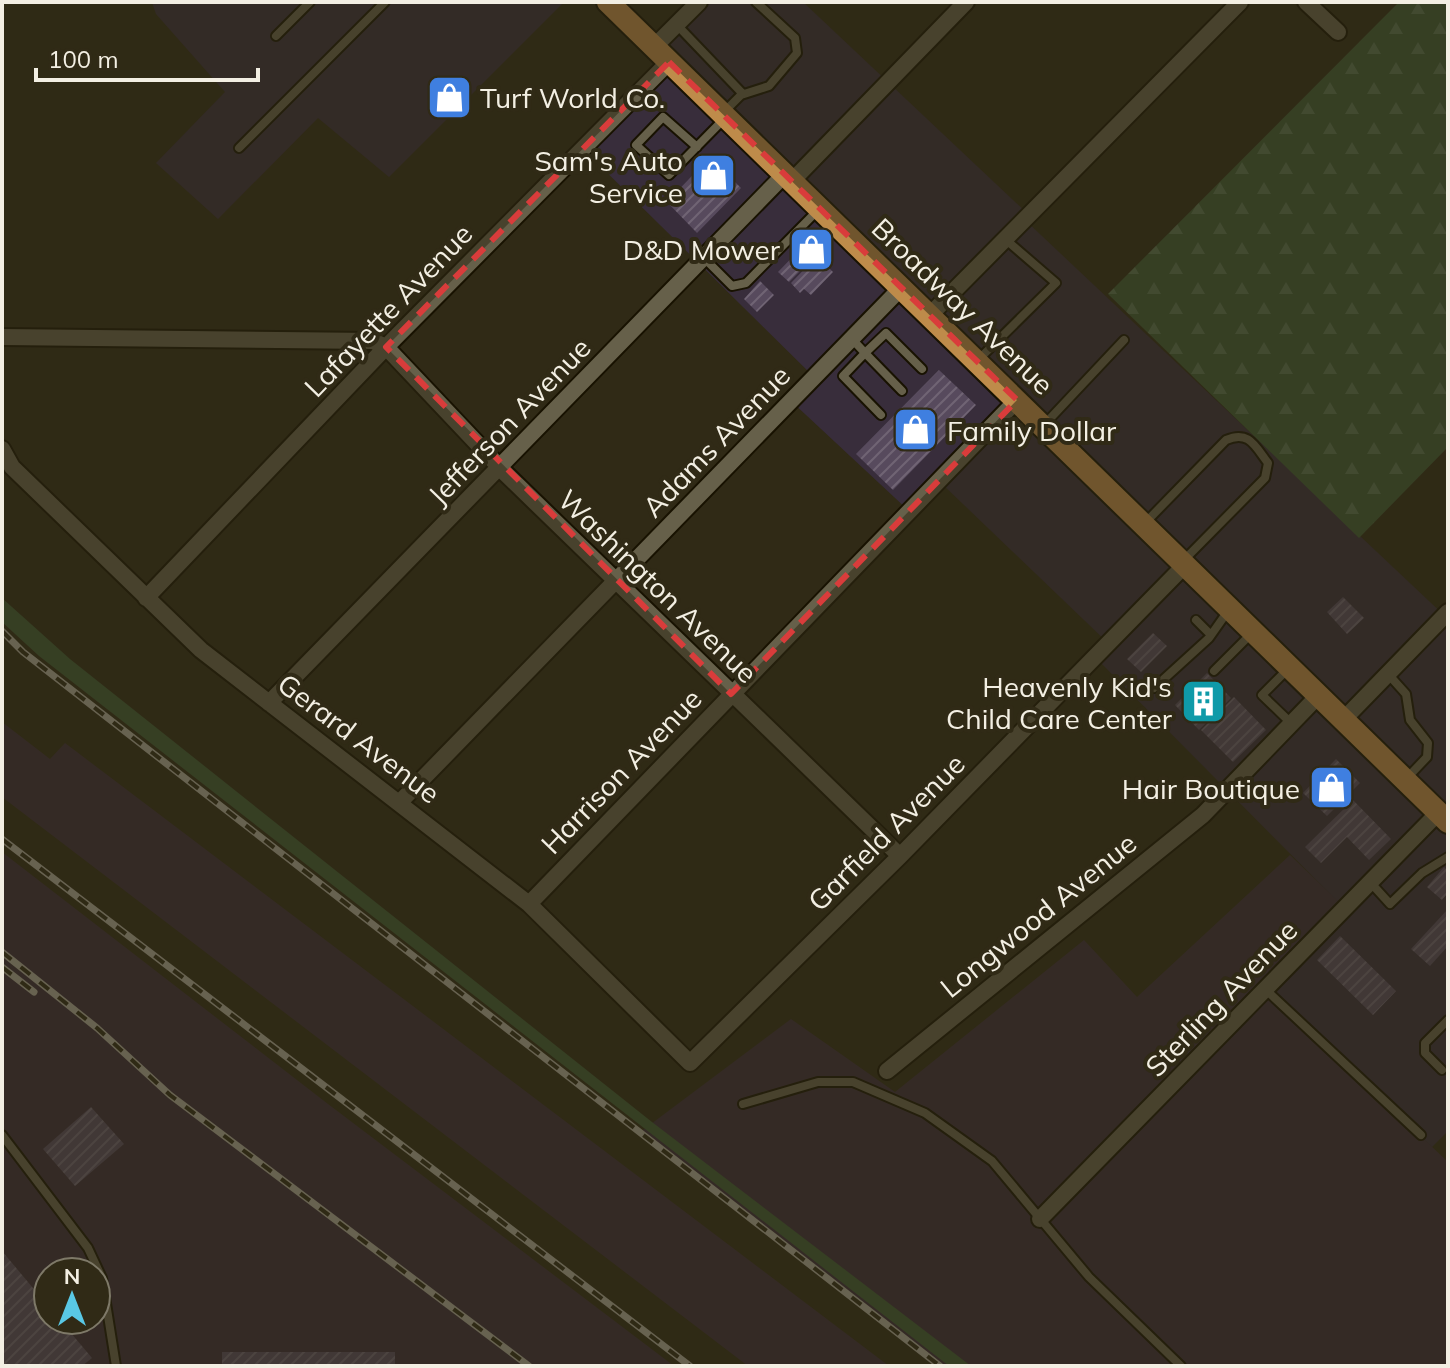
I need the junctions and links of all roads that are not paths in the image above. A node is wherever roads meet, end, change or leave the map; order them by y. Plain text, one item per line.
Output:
1 (310, 2) edge
2 (385, 2) edge
3 (756, 2) edge
4 (966, 2) edge
5 (1240, 2) edge
6 (1306, 2) edge
7 (615, 4) edge
8 (690, 5) edge
9 (677, 25) junction
10 (1338, 32) dead end
11 (276, 36) dead end
12 (662, 55) junction
13 (743, 94) junction
14 (724, 116) junction
15 (697, 147) junction
16 (239, 148) dead end
17 (788, 178) junction
18 (820, 209) junction
19 (1005, 239) junction
20 (704, 257) junction
21 (900, 289) junction
22 (928, 317) junction
23 (2, 337) edge
24 (852, 339) junction
25 (1124, 340) dead end
26 (386, 347) junction
27 (865, 353) junction
28 (977, 362) junction
29 (922, 369) dead end
30 (902, 391) dead end
31 (1017, 400) junction
32 (881, 415) dead end
33 (1043, 425) junction
34 (2, 449) edge
35 (500, 467) junction
36 (1143, 525) junction
37 (1182, 564) junction
38 (617, 581) junction
39 (146, 598) junction
40 (1230, 609) junction
41 (1448, 612) edge
42 (1196, 620) dead end
43 (1254, 631) junction
44 (1211, 635) junction
45 (1290, 666) junction
46 (1214, 671) dead end
47 (1388, 674) junction
48 (1154, 688) dead end
49 (731, 694) junction
50 (1320, 694) junction
51 (269, 703) junction
52 (1345, 718) junction
53 (1292, 724) junction
54 (1405, 779) junction
55 (401, 801) junction
56 (1443, 818) edge
57 (900, 856) junction
58 (1448, 857) edge
59 (1370, 882) junction
60 (529, 904) junction
61 (1265, 989) junction
62 (1448, 1020) edge
63 (690, 1063) joint
64 (1442, 1070) dead end
65 (887, 1071) dead end
66 (743, 1104) dead end
67 (2, 1135) edge
68 (1421, 1135) dead end
69 (1040, 1219) junction
70 (116, 1366) edge
71 (1181, 1366) edge

1 - 11 lane
2 - 16 lane
3 - 13 lane
4 - 17 street, Jefferson Avenue
5 - 19 street
6 - 10 street
7 - 12 main road, Broadway Avenue
8 - 9 street, Lafayette Avenue
9 - 12 street, Lafayette Avenue
9 - 13 lane
12 - 14 main road, Broadway Avenue
12 - 26 street, Lafayette Avenue
13 - 14 lane
14 - 15 lane
14 - 17 main road, Broadway Avenue
15 - 15 lane
17 - 18 main road, Broadway Avenue
17 - 20 street, Jefferson Avenue
18 - 20 lane
18 - 21 main road, Broadway Avenue
19 - 22 street
19 - 28 lane
20 - 35 street, Jefferson Avenue
21 - 22 main road, Broadway Avenue
21 - 24 street, Adams Avenue
22 - 28 main road, Broadway Avenue
23 - 26 street
24 - 27 lane
24 - 38 street, Adams Avenue
25 - 33 lane
26 - 35 street, Washington Avenue
26 - 39 street, Lafayette Avenue
27 - 29 lane
27 - 30 lane
27 - 32 lane
28 - 31 main road, Broadway Avenue
31 - 33 main road, Broadway Avenue
31 - 49 street, Harrison Avenue
33 - 36 main road, Broadway Avenue
34 - 39 street, Gerard Avenue
35 - 38 street, Washington Avenue
35 - 51 street, Jefferson Avenue
36 - 37 main road, Broadway Avenue
36 - 37 lane
37 - 40 main road, Broadway Avenue
37 - 57 street, Garfield Avenue
38 - 49 street, Washington Avenue
38 - 55 street, Adams Avenue
39 - 51 street, Gerard Avenue
40 - 43 main road, Broadway Avenue
40 - 44 lane
41 - 47 street
42 - 44 lane
43 - 45 main road, Broadway Avenue
43 - 46 lane
44 - 48 lane
45 - 50 main road, Broadway Avenue
45 - 53 lane
47 - 52 street
47 - 54 lane
49 - 57 street, Washington Avenue
49 - 60 street, Harrison Avenue
50 - 52 main road, Broadway Avenue
50 - 53 street, Longwood Avenue
51 - 55 street, Gerard Avenue
52 - 54 main road, Broadway Avenue
53 - 65 street, Longwood Avenue
54 - 56 main road, Broadway Avenue
55 - 60 street, Gerard Avenue
56 - 59 street, Sterling Avenue
57 - 63 street, Garfield Avenue
58 - 59 lane
59 - 61 street, Sterling Avenue
60 - 63 street, Gerard Avenue
61 - 68 lane
61 - 69 street, Sterling Avenue
62 - 64 lane
66 - 69 lane
67 - 70 lane
69 - 71 lane

